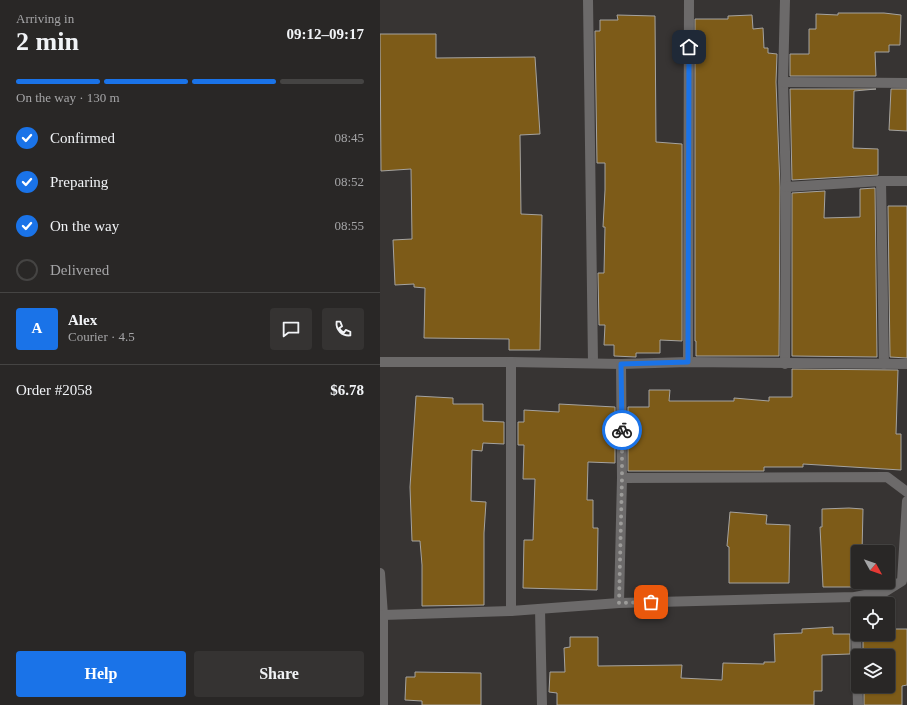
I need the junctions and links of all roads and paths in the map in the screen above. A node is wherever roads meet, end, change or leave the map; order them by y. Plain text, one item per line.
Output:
1 (588, 0) edge
2 (689, 0) edge
3 (785, 0) edge
4 (783, 82) junction
5 (907, 83) edge
6 (881, 181) junction
7 (907, 181) edge
8 (786, 187) junction
9 (380, 362) edge
10 (512, 362) junction
11 (688, 362) junction
12 (593, 363) junction
13 (621, 364) junction
14 (785, 364) junction
15 (884, 364) junction
16 (907, 364) edge
17 (622, 478) junction
18 (907, 492) edge
19 (907, 501) edge
20 (380, 573) edge
21 (851, 597) edge
22 (855, 597) edge
23 (619, 603) junction
24 (540, 609) junction
25 (511, 611) junction
26 (382, 615) junction
27 (856, 641) edge
28 (384, 705) edge
29 (542, 705) edge
30 (858, 705) edge

1 - 12 street
2 - 11 street
3 - 4 street
4 - 5 street
4 - 8 street
6 - 7 street
6 - 8 street
6 - 15 street
8 - 14 street
9 - 10 street
10 - 12 street
10 - 25 street
11 - 13 street
11 - 14 street
12 - 13 street
13 - 17 street
14 - 15 street
15 - 16 street
17 - 18 street
17 - 23 street
19 - 22 street
20 - 26 street
21 - 23 street
23 - 24 street
24 - 25 street
24 - 29 street
25 - 26 street
26 - 28 street
27 - 30 street

